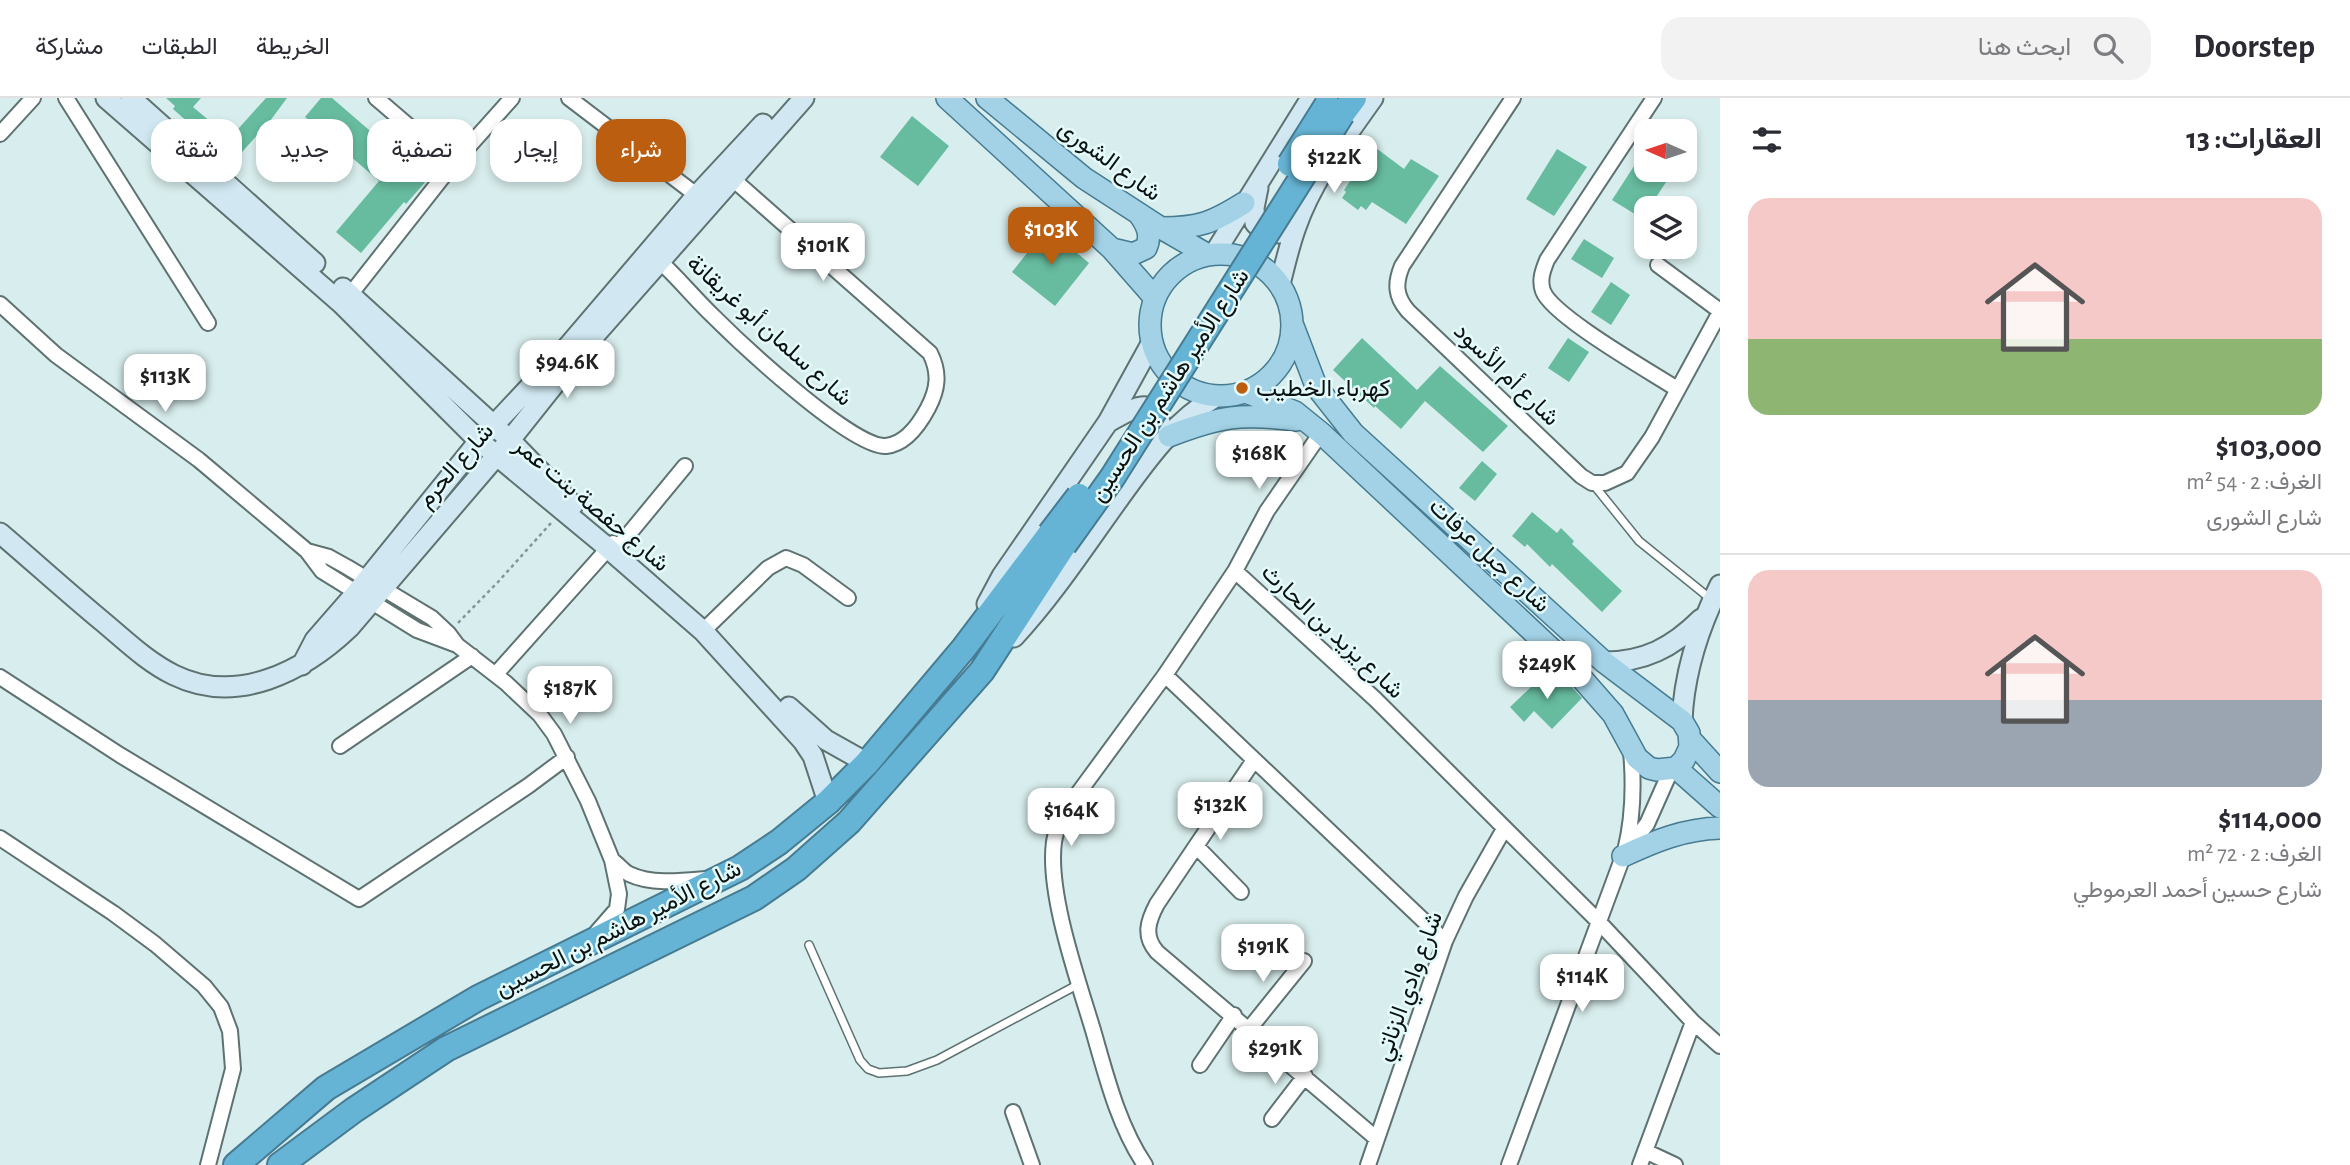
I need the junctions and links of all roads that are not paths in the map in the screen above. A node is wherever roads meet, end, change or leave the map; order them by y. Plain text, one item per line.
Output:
1 (33, 98) edge
2 (66, 98) edge
3 (107, 98) edge
4 (131, 98) edge
5 (376, 98) edge
6 (512, 98) edge
7 (569, 98) edge
8 (787, 98) edge
9 (804, 98) edge
10 (947, 98) edge
11 (987, 98) edge
12 (1373, 98) edge
13 (1654, 98) edge
14 (1509, 99) edge
15 (1333, 103) edge
16 (400, 119) edge
17 (0, 134) edge
18 (476, 138) edge
19 (727, 175) junction
20 (1260, 180) junction
21 (439, 182) edge
22 (703, 200) junction
23 (1244, 203) junction
24 (1139, 214) junction
25 (1296, 226) junction
26 (1161, 228) junction
27 (1112, 249) junction
28 (1211, 254) junction
29 (656, 257) junction
30 (1657, 265) dead end
31 (1280, 284) junction
32 (1155, 298) junction
33 (346, 300) junction
34 (0, 304) edge
35 (1720, 311) edge
36 (208, 323) dead end
37 (1293, 326) junction
38 (1152, 342) junction
39 (575, 348) junction
40 (1316, 386) junction
41 (1677, 389) junction
42 (1247, 392) junction
43 (1217, 396) junction
44 (1108, 422) junction
45 (1307, 422) junction
46 (493, 427) junction
47 (510, 440) junction
48 (479, 441) junction
49 (1161, 443) junction
50 (495, 455) junction
51 (685, 466) dead end
52 (1592, 483) junction
53 (0, 533) edge
54 (1057, 540) junction
55 (614, 546) junction
56 (1235, 571) junction
57 (370, 591) junction
58 (848, 598) dead end
59 (1713, 600) edge
60 (706, 627) junction
61 (964, 648) junction
62 (472, 656) junction
63 (1604, 662) junction
64 (982, 671) junction
65 (496, 674) junction
66 (1165, 675) junction
67 (0, 677) edge
68 (1686, 730) junction
69 (1630, 743) junction
70 (340, 746) dead end
71 (566, 757) junction
72 (1254, 760) junction
73 (867, 763) junction
74 (1674, 769) junction
75 (1720, 772) edge
76 (828, 802) junction
77 (1720, 807) edge
78 (1720, 828) edge
79 (1504, 829) junction
80 (0, 838) edge
81 (1196, 846) junction
82 (1624, 853) junction
83 (612, 860) junction
84 (721, 877) junction
85 (1241, 892) dead end
86 (1598, 921) junction
87 (1445, 941) junction
88 (584, 945) junction
89 (809, 945) dead end
90 (1304, 961) dead end
91 (1079, 984) junction
92 (1234, 1015) junction
93 (1693, 1022) junction
94 (1250, 1028) junction
95 (1720, 1046) edge
96 (1200, 1065) dead end
97 (1305, 1076) junction
98 (1013, 1112) dead end
99 (1272, 1119) dead end
100 (1377, 1139) junction
101 (1642, 1158) edge
102 (208, 1165) edge
103 (236, 1165) edge
104 (280, 1165) edge
105 (1032, 1165) edge
106 (1145, 1165) edge
107 (1368, 1165) edge
108 (1509, 1165) edge
109 (1675, 1165) edge

1 - 17 street
2 - 36 street
3 - 33 street, شارع حفصة بنت عمر
4 - 33 street, شارع حفصة بنت عمر
5 - 16 street
6 - 18 street
7 - 22 street
8 - 19 street, شارع الحرم
9 - 19 street, شارع الحرم
10 - 27 main road
11 - 24 main road, شارع الشورى
12 - 25 street, شارع الأمير هاشم بن الحسين
13 - 41 street
14 - 52 street, شارع أم الأسود
15 - 20 street, شارع الأمير هاشم بن الحسين
15 - 54 highway, شارع الأمير هاشم بن الحسين, bridge
19 - 22 street, شارع الحرم
19 - 29 street, شارع سلمان أبو غريقانة
20 - 23 street, شارع الأمير هاشم بن الحسين
20 - 25 street
21 - 33 street
22 - 29 street, شارع الحرم
23 - 26 main road
23 - 28 street, شارع الأمير هاشم بن الحسين
24 - 26 main road, شارع الشورى
24 - 27 main road
25 - 31 street, شارع الأمير هاشم بن الحسين
26 - 28 main road, شارع الشورى
27 - 32 main road
28 - 31 main road
28 - 32 main road
29 - 39 street, شارع الحرم
30 - 35 street
31 - 37 main road
32 - 38 main road
33 - 46 street, شارع حفصة بنت عمر
33 - 48 street, شارع حفصة بنت عمر
34 - 57 street
35 - 41 street
37 - 40 main road, شارع جبل عرفات
37 - 42 main road
38 - 43 main road
38 - 44 street, شارع الأمير هاشم بن الحسين
39 - 46 street, شارع الحرم
39 - 47 street, شارع الحرم
40 - 45 main road
40 - 63 main road, شارع جبل عرفات
41 - 52 street
42 - 43 main road
42 - 45 main road, شارع جبل عرفات
43 - 49 street, شارع الأمير هاشم بن الحسين
44 - 49 street
44 - 61 street, شارع الأمير هاشم بن الحسين
45 - 49 main road
45 - 56 street
45 - 69 main road, شارع جبل عرفات
46 - 47 street, شارع حفصة بنت عمر
46 - 48 street, شارع الحرم
47 - 50 street, شارع الحرم
47 - 55 street, شارع حفصة بنت عمر
48 - 50 street, شارع حفصة بنت عمر
48 - 57 street, شارع الحرم
49 - 64 street, شارع الأمير هاشم بن الحسين
50 - 55 street, شارع حفصة بنت عمر
50 - 57 street, شارع الحرم
51 - 55 street
52 - 59 lane
53 - 57 street, شارع الحرم
54 - 61 highway, شارع الأمير هاشم بن الحسين
54 - 64 highway, شارع الأمير هاشم بن الحسين
55 - 60 street, شارع حفصة بنت عمر
55 - 65 street
56 - 66 street, شارع يزيد بن الحارث
56 - 79 street, شارع يزيد بن الحارث
57 - 62 street
58 - 60 street
59 - 63 street
59 - 68 street
60 - 73 street, شارع حفصة بنت عمر
60 - 76 street, شارع حفصة بنت عمر
61 - 73 highway, شارع الأمير هاشم بن الحسين
62 - 65 street
62 - 70 street
63 - 68 main road, شارع جبل عرفات
64 - 104 highway, شارع الأمير هاشم بن الحسين
65 - 71 street
66 - 72 street
66 - 91 street, شارع يزيد بن الحارث
67 - 71 street
68 - 74 main road
68 - 75 main road, شارع جبل عرفات
69 - 74 main road, شارع جبل عرفات
69 - 82 street
71 - 83 street
72 - 81 street
72 - 87 street
73 - 76 highway, شارع الأمير هاشم بن الحسين
74 - 77 main road, شارع جبل عرفات
74 - 82 street
76 - 84 highway, شارع الأمير هاشم بن الحسين
78 - 82 main road
79 - 86 street, شارع يزيد بن الحارث
79 - 87 street, شارع وادي الزناتي
80 - 102 street
81 - 85 street
81 - 92 street
82 - 86 street
83 - 84 street
83 - 88 street
84 - 88 highway, شارع الأمير هاشم بن الحسين
86 - 93 street, شارع يزيد بن الحارث
86 - 108 street
87 - 100 street, شارع وادي الزناتي
88 - 103 highway, شارع الأمير هاشم بن الحسين
89 - 91 lane
90 - 94 street
91 - 106 street, شارع يزيد بن الحارث
92 - 94 street
92 - 96 street
93 - 95 street, شارع يزيد بن الحارث
93 - 101 street
94 - 97 street
97 - 99 street
97 - 100 street
98 - 105 street
100 - 107 street, شارع وادي الزناتي
101 - 109 street

